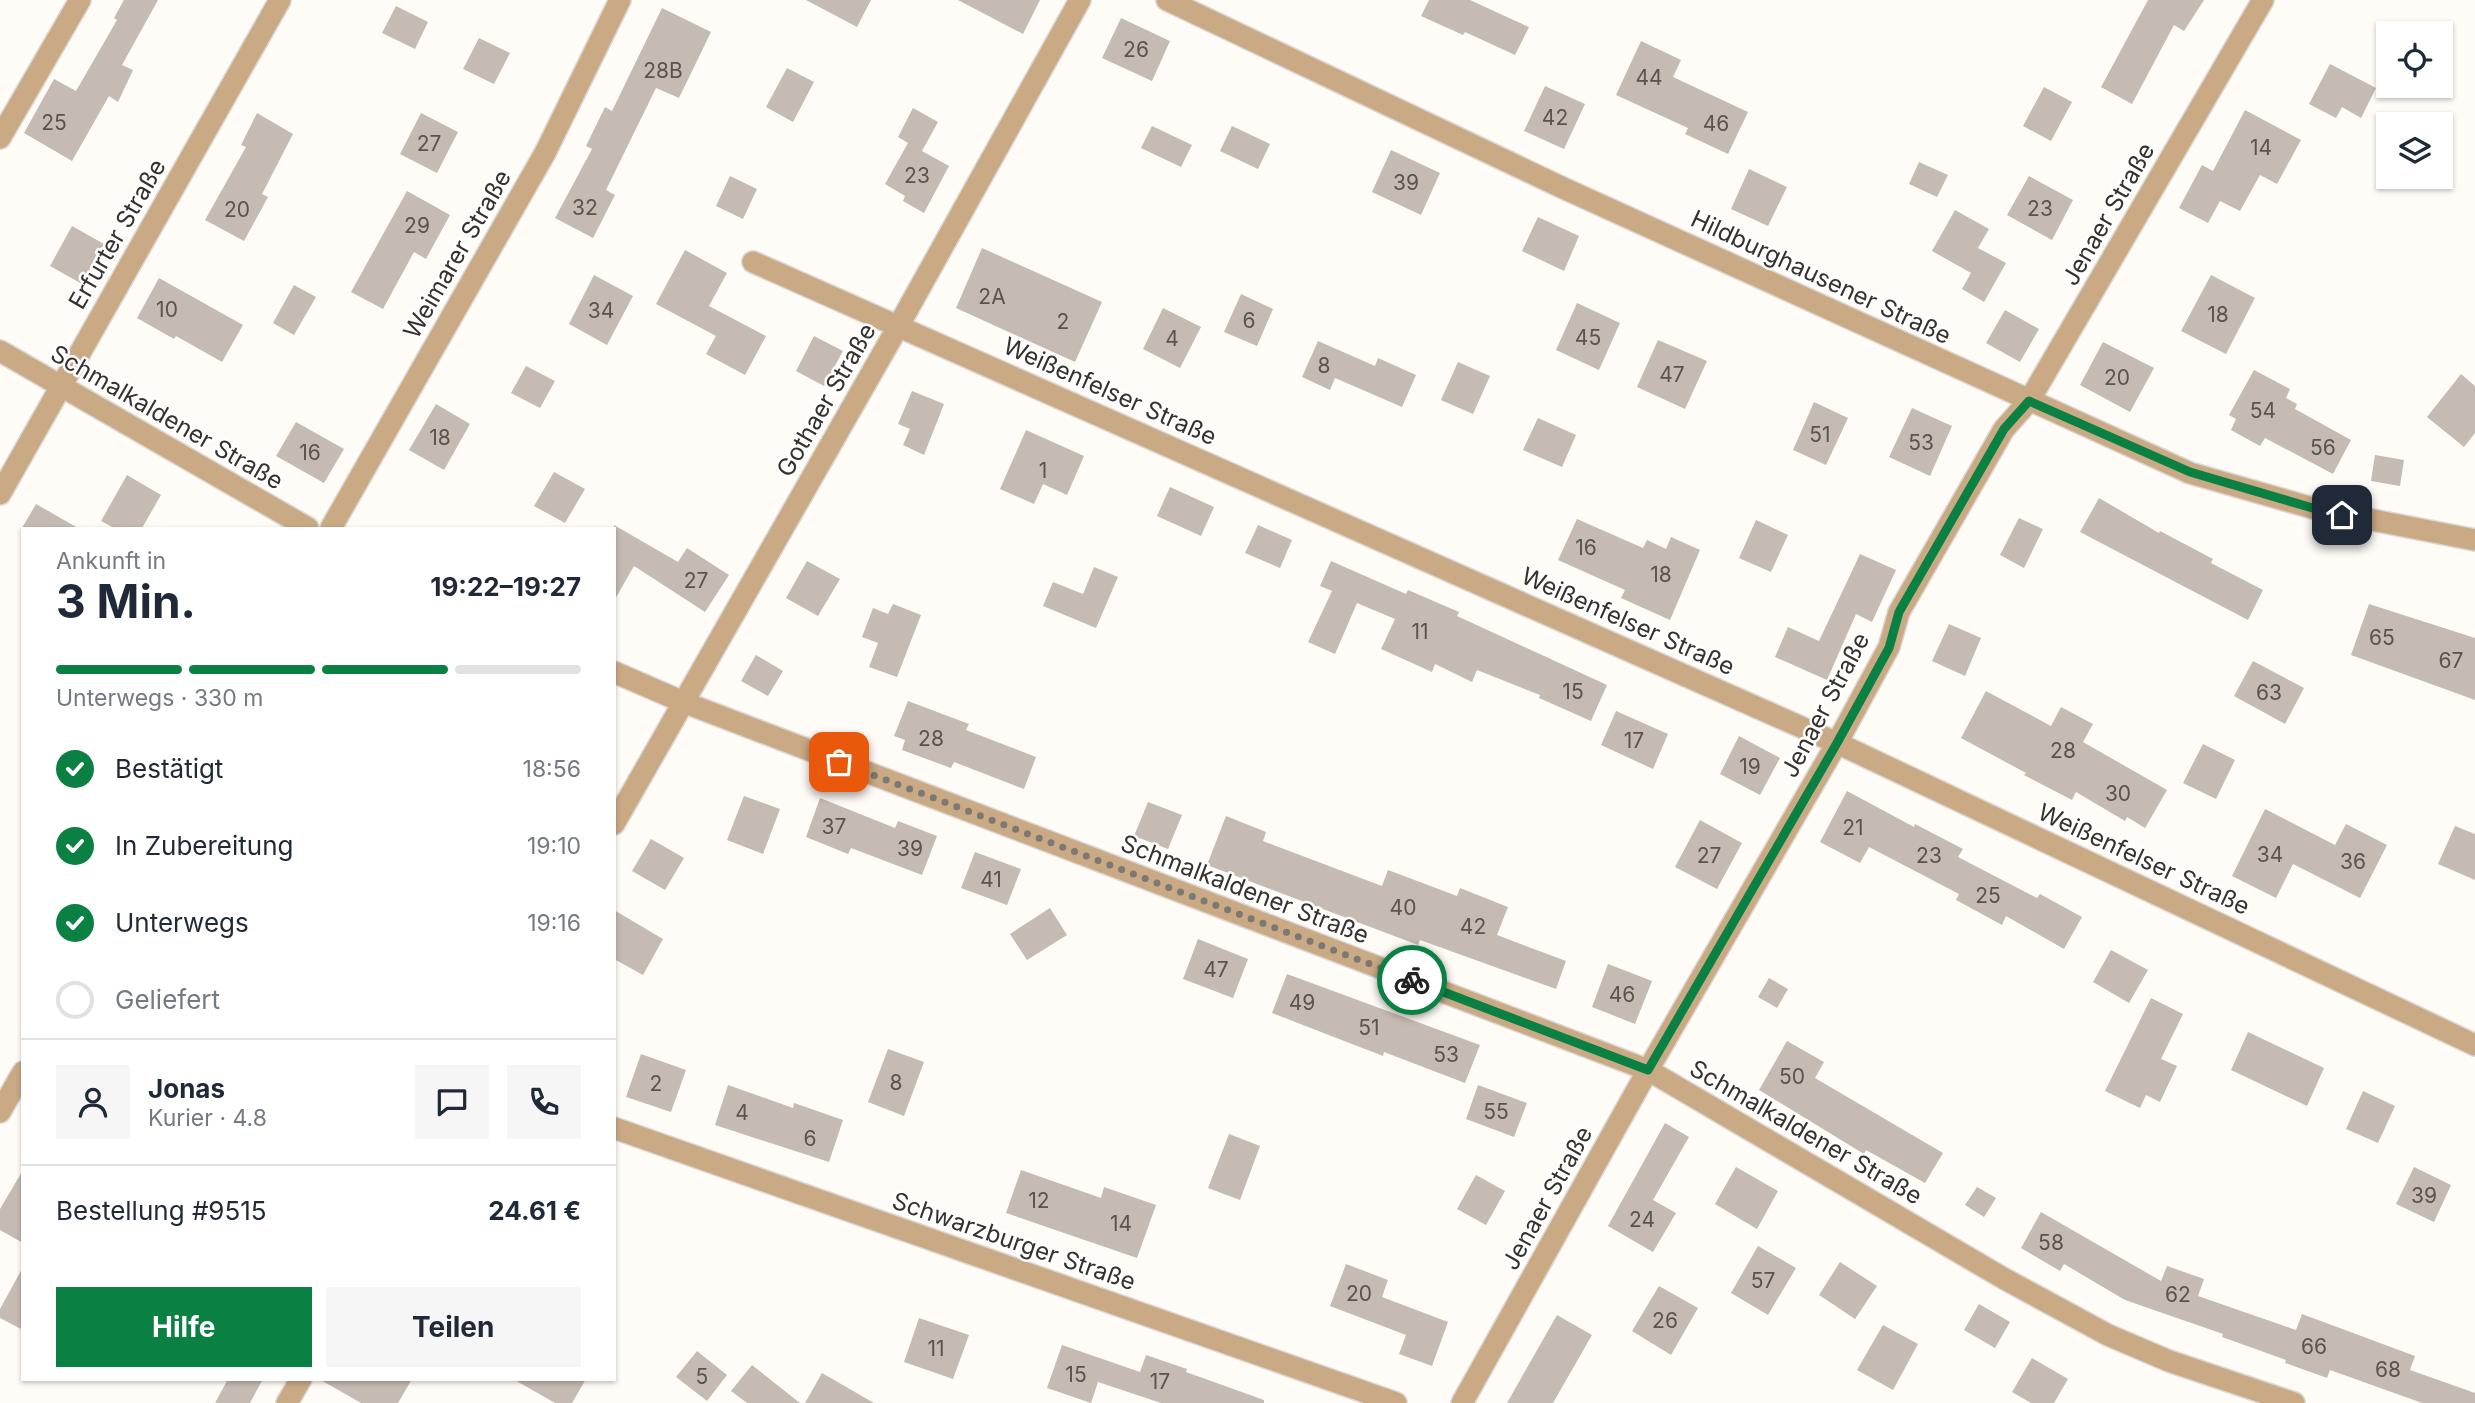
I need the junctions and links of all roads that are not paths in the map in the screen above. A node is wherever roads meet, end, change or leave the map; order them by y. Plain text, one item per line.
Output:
1 (80, 0) edge
2 (280, 0) edge
3 (620, 0) edge
4 (1080, 0) edge
5 (1167, 0) edge
6 (2263, 0) edge
7 (0, 138) edge
8 (753, 262) dead end
9 (899, 325) junction
10 (0, 351) edge
11 (61, 385) junction
12 (2029, 401) junction
13 (0, 494) edge
14 (306, 527) edge
15 (332, 527) edge
16 (2475, 540) edge
17 (616, 673) edge
18 (682, 702) junction
19 (1837, 743) junction
20 (616, 820) edge
21 (2475, 1045) edge
22 (1648, 1070) junction
23 (21, 1075) edge
24 (0, 1112) edge
25 (616, 1129) edge
26 (299, 1381) edge
27 (287, 1403) edge
28 (1396, 1403) edge
29 (1462, 1403) edge
30 (2294, 1403) edge

1 - 7 street
2 - 11 street, Erfurter Straße
3 - 15 street, Weimarer Straße
4 - 9 street, Gothaer Straße
5 - 12 street, Hildburghausener Straße
6 - 12 street, Jenaer Straße
8 - 9 street, Weißenfelser Straße
9 - 18 street, Gothaer Straße
9 - 19 street, Weißenfelser Straße
10 - 11 street, Schmalkaldener Straße
11 - 13 street, Erfurter Straße
11 - 14 street, Schmalkaldener Straße
12 - 16 street, Hildburghausener Straße
12 - 19 street, Jenaer Straße
17 - 18 street, Schmalkaldener Straße
18 - 20 street, Gothaer Straße
18 - 22 street, Schmalkaldener Straße
19 - 21 street, Weißenfelser Straße
19 - 22 street, Jenaer Straße
22 - 29 street, Jenaer Straße
22 - 30 street, Schmalkaldener Straße
23 - 24 street
25 - 28 street, Schwarzburger Straße
26 - 27 street

